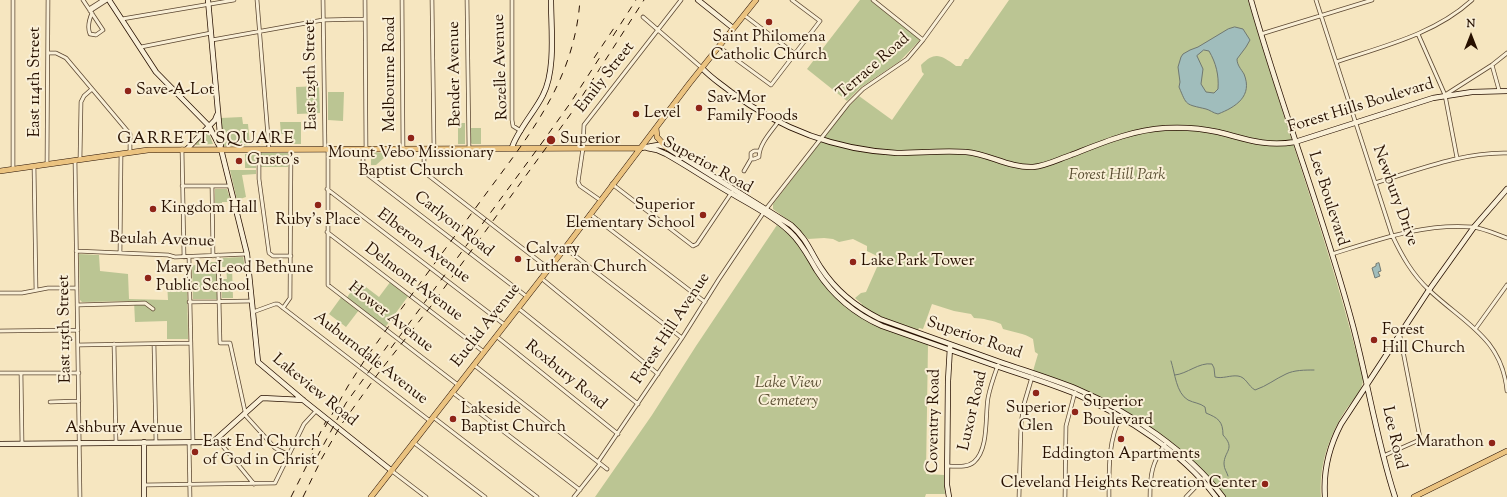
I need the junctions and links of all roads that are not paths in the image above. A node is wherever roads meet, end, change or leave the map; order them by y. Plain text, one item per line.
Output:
1 (13, 0) edge
2 (48, 0) edge
3 (83, 0) edge
4 (103, 0) edge
5 (108, 0) edge
6 (234, 0) edge
7 (257, 0) edge
8 (323, 0) edge
9 (365, 0) edge
10 (402, 0) edge
11 (432, 0) edge
12 (467, 0) edge
13 (512, 0) edge
14 (551, 0) edge
15 (681, 0) edge
16 (698, 0) edge
17 (755, 0) edge
18 (792, 0) edge
19 (873, 0) edge
20 (952, 0) edge
21 (1251, 0) edge
22 (1316, 0) edge
23 (1372, 0) edge
24 (1472, 0) edge
25 (208, 2) edge
26 (90, 11) junction
27 (744, 15) junction
28 (1321, 16) junction
29 (643, 17) dead end
30 (122, 19) junction
31 (365, 19) junction
32 (324, 20) junction
33 (733, 28) junction
34 (658, 30) junction
35 (259, 31) junction
36 (211, 33) junction
37 (1261, 34) junction
38 (1418, 34) junction
39 (212, 40) junction
40 (923, 40) junction
41 (141, 47) junction
42 (719, 47) junction
43 (48, 53) junction
44 (1507, 53) edge
45 (795, 54) junction
46 (1336, 62) junction
47 (1492, 65) junction
48 (702, 68) junction
49 (92, 89) junction
50 (1499, 90) junction
51 (1507, 90) edge
52 (1445, 95) junction
53 (218, 111) junction
54 (778, 122) junction
55 (1355, 122) junction
56 (209, 126) junction
57 (656, 128) junction
58 (521, 131) junction
59 (820, 139) junction
60 (1295, 142) junction
61 (666, 147) junction
62 (364, 148) junction
63 (403, 148) junction
64 (424, 148) junction
65 (434, 148) junction
66 (469, 148) junction
67 (512, 148) junction
68 (583, 148) junction
69 (641, 148) junction
70 (184, 149) junction
71 (221, 149) junction
72 (259, 149) junction
73 (269, 149) junction
74 (291, 149) junction
75 (326, 149) junction
76 (759, 151) junction
77 (130, 152) junction
78 (121, 154) junction
79 (1507, 154) edge
80 (1458, 158) junction
81 (751, 159) junction
82 (78, 160) junction
83 (48, 164) junction
84 (34, 166) junction
85 (13, 169) junction
86 (0, 171) edge
87 (744, 171) dead end
88 (1375, 183) junction
89 (612, 184) junction
90 (182, 186) junction
91 (212, 186) junction
92 (230, 186) junction
93 (327, 189) junction
94 (1507, 189) edge
95 (732, 192) junction
96 (600, 200) junction
97 (765, 211) junction
98 (590, 214) junction
99 (1474, 227) junction
100 (327, 232) junction
101 (1392, 235) junction
102 (1507, 238) edge
103 (564, 248) junction
104 (76, 251) junction
105 (120, 252) junction
106 (247, 254) junction
107 (1332, 254) junction
108 (218, 255) junction
109 (214, 256) junction
110 (290, 256) junction
111 (184, 257) junction
112 (189, 257) junction
113 (818, 267) junction
114 (548, 268) junction
115 (541, 278) junction
116 (328, 285) joint
117 (835, 286) junction
118 (1506, 287) edge
119 (76, 288) junction
120 (830, 289) junction
121 (36, 290) junction
122 (1429, 290) junction
123 (0, 293) edge
124 (526, 296) junction
125 (252, 301) junction
126 (189, 302) junction
127 (219, 302) junction
128 (706, 302) junction
129 (77, 305) junction
130 (283, 308) junction
131 (518, 308) junction
132 (153, 309) dead end
133 (253, 312) junction
134 (505, 325) junction
135 (1476, 328) junction
136 (78, 330) junction
137 (0, 331) edge
138 (496, 336) junction
139 (1400, 336) junction
140 (682, 338) junction
141 (191, 343) junction
142 (114, 344) junction
143 (154, 344) junction
144 (78, 345) junction
145 (950, 347) junction
146 (484, 352) junction
147 (998, 364) junction
148 (474, 365) junction
149 (1505, 370) edge
150 (0, 373) edge
151 (22, 373) junction
152 (79, 373) junction
153 (658, 374) junction
154 (1033, 376) junction
155 (1368, 384) junction
156 (458, 385) junction
157 (1076, 391) junction
158 (1507, 391) edge
159 (452, 392) junction
160 (303, 400) junction
161 (79, 401) junction
162 (50, 402) dead end
163 (638, 404) junction
164 (316, 410) junction
165 (245, 412) junction
166 (1122, 414) junction
167 (431, 419) junction
168 (618, 434) junction
169 (217, 439) junction
170 (80, 442) junction
171 (116, 442) junction
172 (144, 442) junction
173 (156, 442) junction
174 (191, 442) junction
175 (413, 442) junction
176 (22, 443) junction
177 (0, 444) edge
178 (1165, 444) junction
179 (1507, 451) edge
180 (289, 455) junction
181 (1383, 456) junction
182 (599, 463) junction
183 (947, 466) junction
184 (607, 469) dead end
185 (392, 471) junction
186 (1204, 479) junction
187 (254, 484) junction
188 (144, 485) junction
189 (190, 485) junction
190 (580, 490) junction
191 (80, 497) edge
192 (144, 497) edge
193 (190, 497) edge
194 (371, 497) edge
195 (426, 497) edge
196 (485, 497) edge
197 (537, 497) edge
198 (574, 497) edge
199 (949, 497) edge
200 (1019, 497) edge
201 (1065, 497) edge
202 (1109, 497) edge
203 (1150, 497) edge
204 (1186, 497) edge
205 (1216, 497) edge
206 (1222, 497) edge
207 (1325, 497) edge
208 (1395, 497) edge
209 (1414, 497) edge

1 - 85 street
2 - 43 street, East 114th Street
3 - 26 street
4 - 26 street
5 - 26 street
5 - 30 street, Lakeview Road
6 - 25 street
7 - 35 street
8 - 32 street, East 125th Street
9 - 31 street, Carlyon Road
10 - 63 street, Melbourne Road
11 - 65 street
12 - 66 street, Bender Avenue
13 - 58 street, Rozelle Avenue
14 - 58 street
15 - 34 street, Emily Street
16 - 33 street
17 - 27 main road, Euclid Avenue
18 - 45 street
19 - 40 street
20 - 40 street, Terrace Road
21 - 37 street, Lee Boulevard
22 - 28 street, Newbury Drive
23 - 28 street
24 - 38 street
25 - 30 street
25 - 36 street
26 - 26 street
27 - 33 main road, Euclid Avenue
27 - 45 street
28 - 37 street
28 - 46 street, Newbury Drive
29 - 34 street
30 - 41 street, Lakeview Road
31 - 32 street
31 - 62 street, Carlyon Road
32 - 35 street
32 - 75 street, East 125th Street
33 - 42 main road, Euclid Avenue
34 - 48 street
34 - 68 street, Emily Street
35 - 39 street
35 - 73 street
36 - 39 street
36 - 41 street
37 - 60 street, Lee Boulevard
38 - 46 street
38 - 52 street
39 - 53 street
40 - 59 street, Terrace Road
41 - 56 street, Lakeview Road
42 - 45 street
42 - 48 main road, Euclid Avenue
43 - 49 street
43 - 83 street, East 114th Street
44 - 47 street
46 - 55 street, Newbury Drive
47 - 50 street
47 - 52 street
48 - 54 street, Forest Hills Boulevard
48 - 57 main road, Euclid Avenue
49 - 77 street
49 - 82 street, East 115th Street
50 - 51 street, Forest Hills Boulevard
50 - 52 street, Forest Hills Boulevard
52 - 55 street, Forest Hills Boulevard
52 - 80 street
53 - 56 street
53 - 71 street
54 - 59 street, Forest Hills Boulevard
54 - 76 street
55 - 60 street, Forest Hills Boulevard
55 - 88 street, Newbury Drive
56 - 70 street
56 - 71 street, Lakeview Road
57 - 61 main road
57 - 69 main road, Euclid Avenue
58 - 67 street
59 - 60 street, Forest Hills Boulevard
59 - 97 street, Terrace Road
60 - 107 street, Lee Boulevard
61 - 69 street, Superior Road
61 - 95 street, Superior Road
62 - 63 main road
62 - 75 main road
62 - 124 street, Carlyon Road
63 - 64 main road
64 - 65 main road
64 - 114 street
65 - 66 main road
66 - 67 main road
67 - 68 main road
68 - 69 main road
68 - 96 street, Emily Street
69 - 89 main road, Euclid Avenue
69 - 95 street, Superior Road
70 - 71 main road
70 - 77 main road
70 - 90 street
71 - 72 main road
71 - 92 street, Lakeview Road
72 - 73 main road
72 - 110 street
73 - 74 main road
74 - 75 main road
74 - 110 street
75 - 93 street, East 125th Street
76 - 81 street
76 - 81 street
77 - 78 main road
78 - 82 main road
78 - 105 street
79 - 80 street
80 - 88 street
81 - 87 street
82 - 83 main road
82 - 104 street, East 115th Street
83 - 84 main road
84 - 85 main road
84 - 121 street
85 - 86 main road
88 - 101 street, Newbury Drive
89 - 95 street
89 - 96 main road, Euclid Avenue
90 - 91 street
90 - 111 street
91 - 92 street
91 - 109 street
92 - 106 street, Lakeview Road
93 - 100 street, East 125th Street
93 - 134 street, Elberon Avenue
94 - 99 street
95 - 97 street, Superior Road
96 - 98 main road, Euclid Avenue
97 - 113 street, Superior Road
97 - 128 street, Forest Hill Avenue
98 - 103 main road, Euclid Avenue
98 - 128 street
99 - 101 street
99 - 102 street
99 - 122 street
100 - 116 street, East 125th Street
100 - 146 street, Delmont Avenue
101 - 107 street
101 - 122 street, Newbury Drive
103 - 114 main road, Euclid Avenue
103 - 140 street
104 - 105 street, Beulah Avenue
104 - 119 street, East 115th Street
105 - 111 street, Beulah Avenue
106 - 108 street, Beulah Avenue
106 - 125 street, Lakeview Road
107 - 155 street, Lee Boulevard
108 - 109 street, Beulah Avenue
108 - 127 street
109 - 112 street, Beulah Avenue
110 - 130 street
111 - 112 street, Beulah Avenue
112 - 126 street
113 - 117 street, Superior Road
113 - 120 street, Superior Road
114 - 115 main road, Euclid Avenue
115 - 124 main road, Euclid Avenue
115 - 153 street
116 - 156 street, Hower Avenue
117 - 120 street
117 - 145 street, Superior Road
118 - 135 street
119 - 121 street
119 - 129 street, East 115th Street
120 - 145 street, Superior Road
121 - 123 street
122 - 135 street, Newbury Drive
122 - 139 street
124 - 131 main road, Euclid Avenue
125 - 127 street
125 - 133 street, Lakeview Road
126 - 127 street
126 - 141 street
127 - 165 street
128 - 140 street, Forest Hill Avenue
129 - 132 street
129 - 136 street, East 115th Street
130 - 133 street
130 - 167 street, Auburndale Avenue
131 - 134 main road, Euclid Avenue
131 - 163 street
133 - 160 street, Lakeview Road
134 - 138 main road, Euclid Avenue
135 - 149 street, Newbury Drive
136 - 137 street
136 - 144 street, East 115th Street
138 - 146 main road, Euclid Avenue
138 - 168 street, Roxbury Road
139 - 155 street
139 - 181 street
140 - 153 street, Forest Hill Avenue
141 - 143 street
141 - 174 street
142 - 143 street
142 - 144 street
142 - 171 street
143 - 173 street
144 - 152 street, East 115th Street
145 - 147 street, Superior Road
145 - 183 street, Coventry Road
146 - 148 main road, Euclid Avenue
147 - 154 street, Superior Road
147 - 183 street, Luxor Road
148 - 156 main road, Euclid Avenue
148 - 182 street
149 - 158 street, Newbury Drive
150 - 151 street
151 - 152 street
151 - 176 street
152 - 161 street, East 115th Street
153 - 163 street, Forest Hill Avenue
154 - 157 street, Superior Road
154 - 200 street
155 - 181 street, Lee Road
155 - 207 street
156 - 159 main road, Euclid Avenue
157 - 166 street, Superior Road
157 - 201 street
159 - 167 main road, Euclid Avenue
159 - 190 street
160 - 164 street, Lakeview Road
160 - 165 street
161 - 162 street
161 - 170 street, East 115th Street
163 - 168 street, Forest Hill Avenue
164 - 180 street
164 - 185 street, Lakeview Road
165 - 169 street
165 - 180 street
166 - 178 street, Superior Road
166 - 202 street
167 - 175 main road, Euclid Avenue
167 - 197 street, Auburndale Avenue
168 - 182 street, Forest Hill Avenue
169 - 174 street, Ashbury Avenue
169 - 187 street
170 - 171 street, Ashbury Avenue
170 - 176 street, Ashbury Avenue
170 - 191 street, East 115th Street
171 - 172 street, Ashbury Avenue
172 - 173 street, Ashbury Avenue
172 - 188 street
173 - 174 street, Ashbury Avenue
174 - 189 street
175 - 185 main road, Euclid Avenue
175 - 196 street
176 - 177 street, Ashbury Avenue
178 - 186 street, Superior Road
178 - 203 street
179 - 209 main road
180 - 187 street
181 - 208 street, Lee Road
182 - 184 street
182 - 190 street, Forest Hill Avenue
183 - 199 street, Coventry Road
185 - 194 main road, Euclid Avenue
185 - 195 street, Lakeview Road
186 - 204 street
186 - 205 street, Superior Road
186 - 206 street, Superior Road
187 - 189 street
188 - 189 street
188 - 192 street
189 - 193 street
190 - 198 street, Forest Hill Avenue

